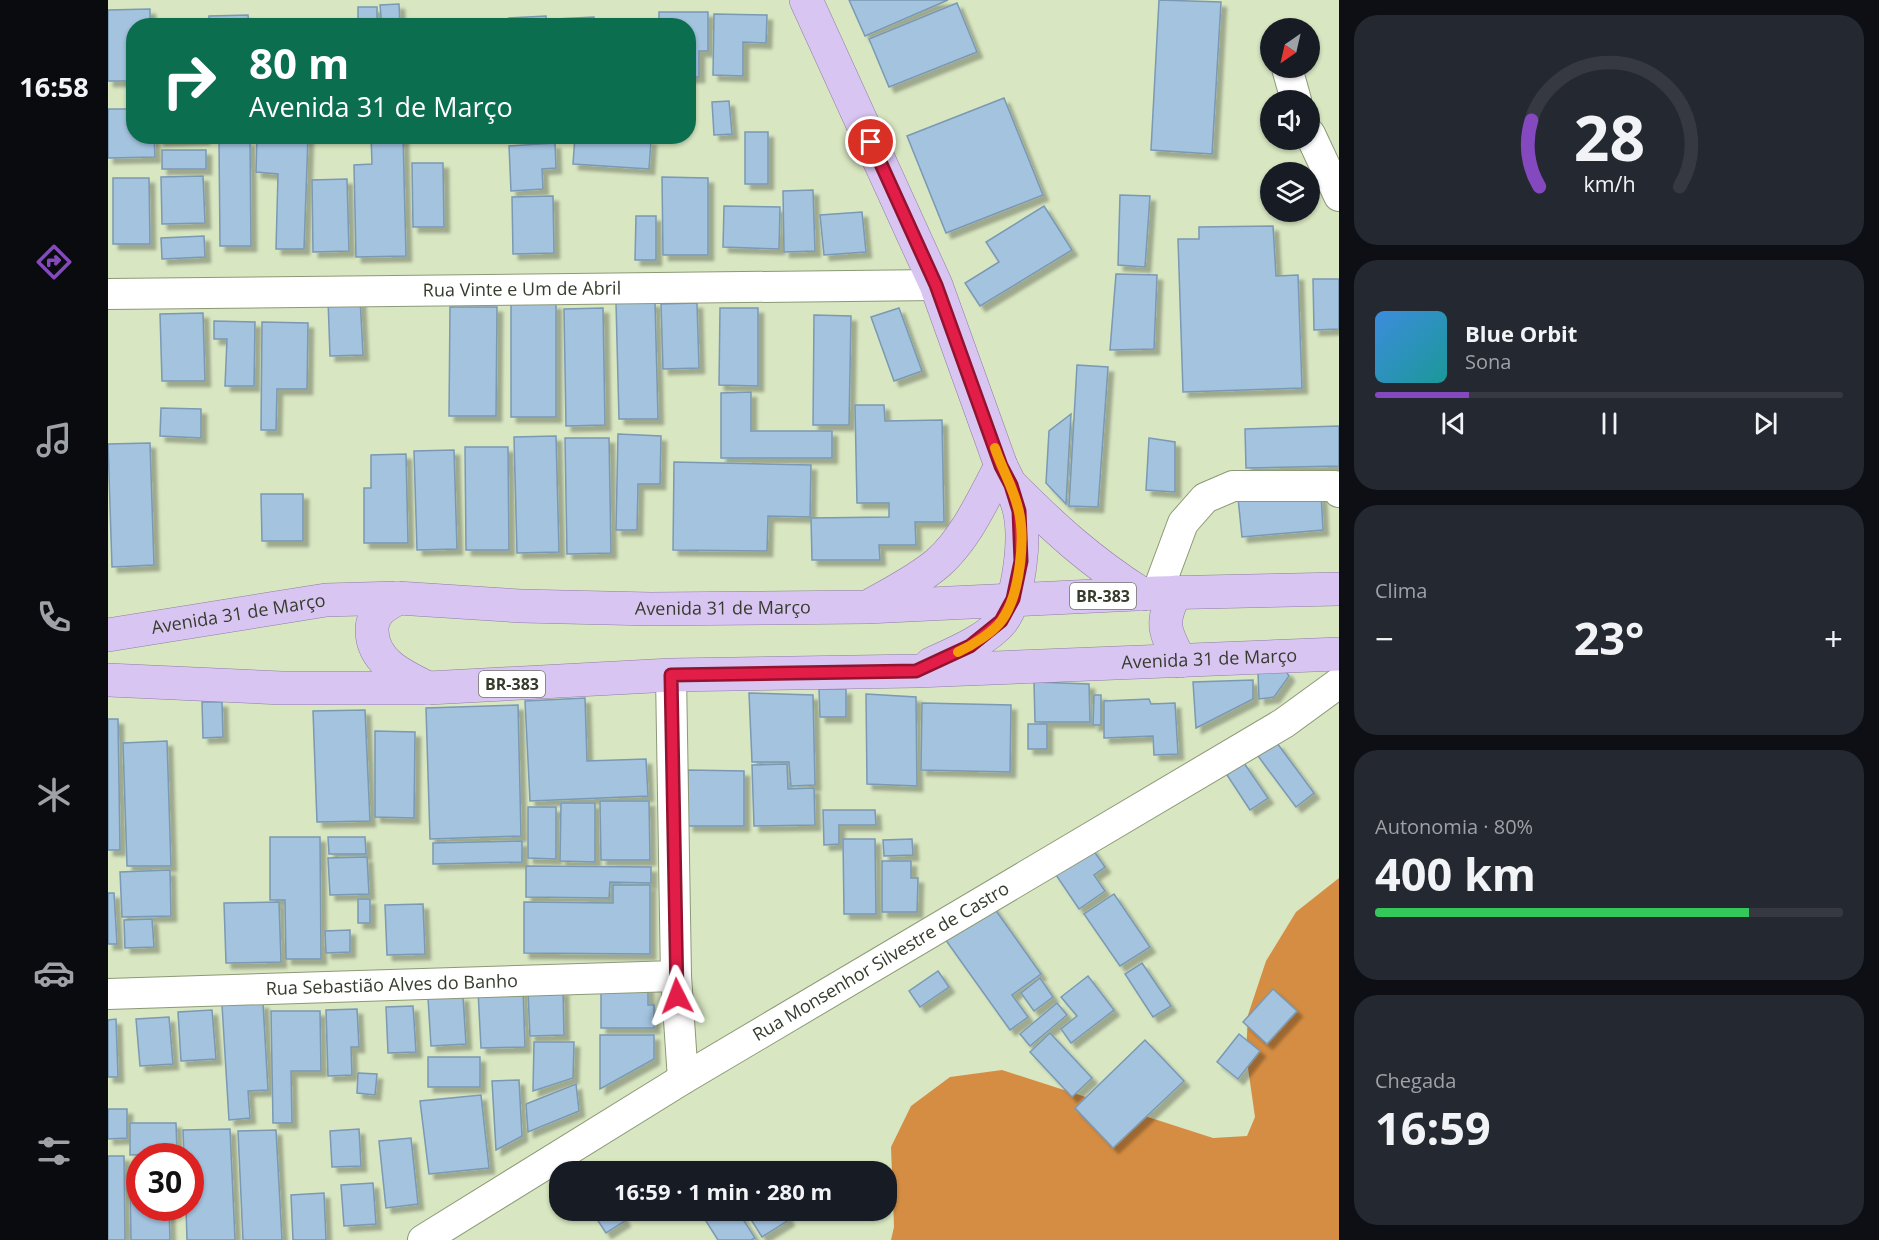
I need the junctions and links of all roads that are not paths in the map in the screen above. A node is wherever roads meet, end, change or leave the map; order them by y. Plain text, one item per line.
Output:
1 (806, 0) edge
2 (1317, 150) edge
3 (1339, 196) edge
4 (936, 285) junction
5 (108, 294) edge
6 (1006, 476) junction
7 (1339, 492) edge
8 (1339, 588) edge
9 (1158, 593) junction
10 (397, 598) junction
11 (1013, 599) junction
12 (867, 607) junction
13 (108, 635) edge
14 (1339, 654) edge
15 (1180, 661) junction
16 (916, 671) junction
17 (671, 675) junction
18 (108, 680) edge
19 (1339, 682) edge
20 (428, 688) junction
21 (676, 976) junction
22 (108, 994) edge
23 (683, 1080) junction
24 (423, 1240) edge

1 - 4 main road
2 - 3 street
4 - 5 street, Rua Vinte e Um de Abril
4 - 6 main road
6 - 9 main road
6 - 11 main road
6 - 12 main road
7 - 9 street
8 - 9 main road, Avenida 31 de Março / BR-383
9 - 11 main road, Avenida 31 de Março / BR-383
9 - 15 main road
10 - 12 main road, Avenida 31 de Março / BR-383
10 - 13 main road, Avenida 31 de Março / BR-383
10 - 20 main road
11 - 12 main road, Avenida 31 de Março / BR-383
11 - 16 main road
14 - 15 main road, Avenida 31 de Março / BR-383
15 - 16 main road, Avenida 31 de Março / BR-383
16 - 17 main road, Avenida 31 de Março / BR-383
17 - 20 main road, Avenida 31 de Março / BR-383
17 - 21 street
18 - 20 main road, Avenida 31 de Março / BR-383
19 - 23 street, Rua Monsenhor Silvestre de Castro
21 - 22 street, Rua Sebastião Alves do Banho
21 - 23 street
23 - 24 street, Rua Monsenhor Silvestre de Castro

